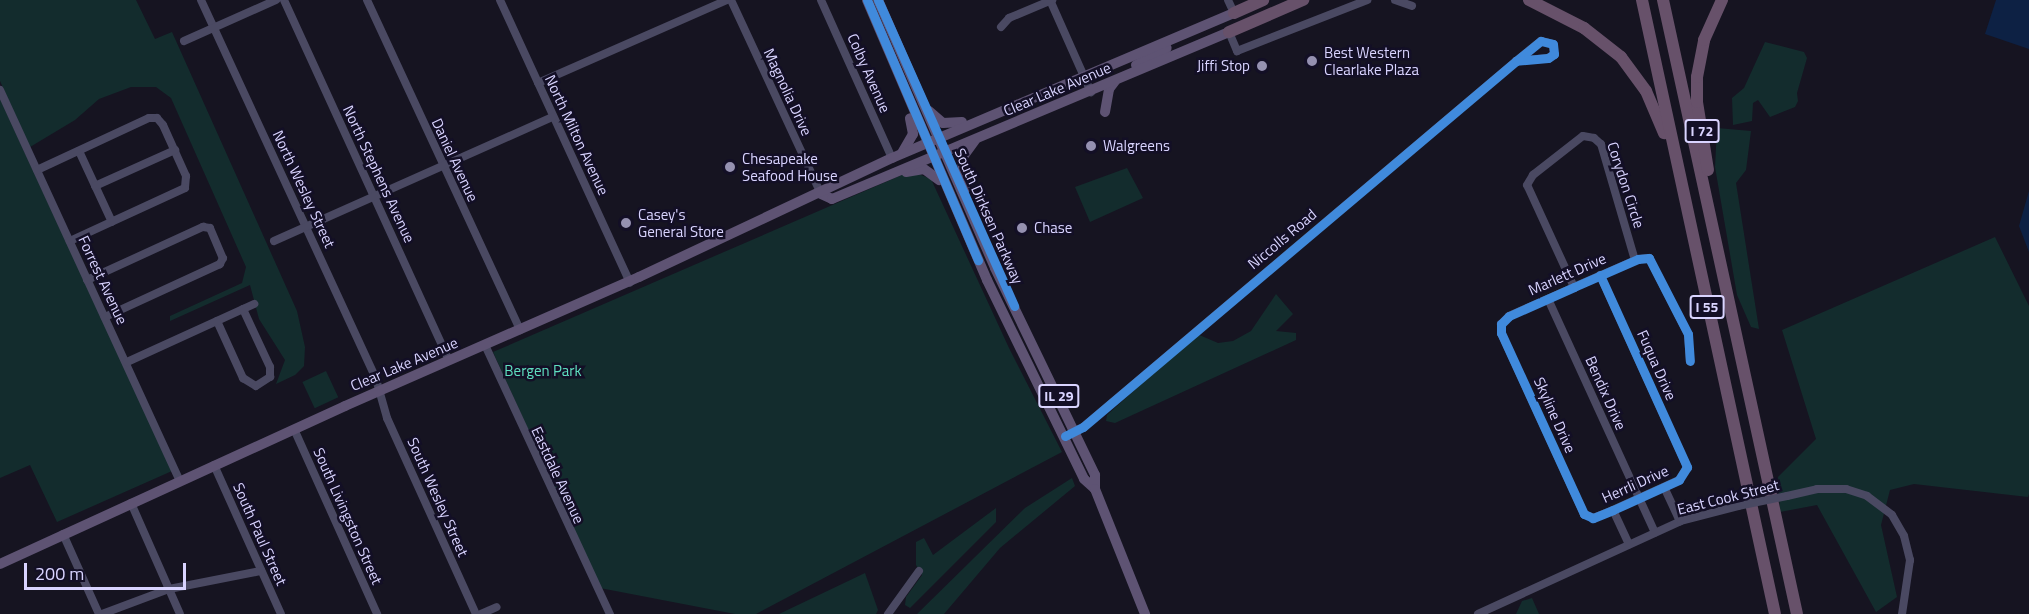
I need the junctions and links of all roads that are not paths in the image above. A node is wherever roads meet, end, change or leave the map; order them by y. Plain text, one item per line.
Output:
1 (201, 0) edge
2 (276, 0) edge
3 (284, 0) edge
4 (367, 0) edge
5 (500, 0) edge
6 (729, 0) edge
7 (821, 0) edge
8 (867, 0) edge
9 (878, 0) edge
10 (1051, 0) edge
11 (1228, 0) edge
12 (1263, 0) edge
13 (1303, 0) edge
14 (1367, 0) edge
15 (1395, 0) edge
16 (1529, 0) edge
17 (1642, 0) edge
18 (1663, 0) edge
19 (1722, 0) edge
20 (1412, 6) dead end
21 (1234, 13) junction
22 (214, 27) junction
23 (1001, 27) dead end
24 (1229, 32) junction
25 (184, 41) dead end
26 (1516, 61) junction
27 (892, 62) junction
28 (1086, 80) junction
29 (1115, 81) junction
30 (538, 84) junction
31 (0, 90) edge
32 (1040, 94) junction
33 (925, 107) junction
34 (1105, 112) dead end
35 (554, 117) junction
36 (937, 138) junction
37 (977, 139) junction
38 (926, 143) junction
39 (174, 150) junction
40 (80, 151) junction
41 (943, 151) junction
42 (897, 155) junction
43 (933, 160) junction
44 (443, 165) junction
45 (37, 170) junction
46 (944, 185) junction
47 (95, 186) junction
48 (856, 189) junction
49 (821, 194) junction
50 (374, 196) junction
51 (968, 207) junction
52 (1689, 220) junction
53 (112, 222) junction
54 (306, 226) junction
55 (70, 241) junction
56 (274, 241) dead end
57 (1635, 260) junction
58 (1722, 266) junction
59 (1600, 275) junction
60 (87, 280) junction
61 (630, 282) junction
62 (1574, 287) junction
63 (1548, 299) junction
64 (254, 304) dead end
65 (243, 309) junction
66 (105, 317) junction
67 (217, 321) junction
68 (1501, 324) joint
69 (520, 330) junction
70 (485, 345) junction
71 (449, 360) junction
72 (1690, 361) dead end
73 (127, 362) junction
74 (376, 392) junction
75 (294, 429) junction
76 (1070, 433) junction
77 (214, 465) junction
78 (1687, 467) joint
79 (180, 481) junction
80 (1664, 487) junction
81 (1639, 498) junction
82 (131, 503) junction
83 (1613, 510) junction
84 (1588, 516) joint
85 (1680, 522) junction
86 (1655, 532) junction
87 (63, 534) junction
88 (1629, 544) junction
89 (0, 564) edge
90 (261, 571) junction
91 (919, 571) dead end
92 (169, 589) junction
93 (497, 607) dead end
94 (100, 614) edge
95 (180, 614) edge
96 (281, 614) edge
97 (377, 614) edge
98 (476, 614) edge
99 (481, 614) edge
100 (610, 614) edge
101 (888, 614) edge
102 (1145, 614) edge
103 (1478, 614) edge
104 (1775, 614) edge
105 (1797, 614) edge
106 (1902, 614) edge

1 - 22 street, North Wesley Street
2 - 22 street
3 - 50 street, North Stephens Avenue
4 - 44 street, Daniel Avenue
5 - 30 street, North Milton Avenue
6 - 30 street
6 - 49 street, Magnolia Drive
7 - 42 street, Colby Avenue
8 - 27 main road, IL 29
9 - 33 main road, IL 29
10 - 23 street
10 - 28 street
11 - 21 street
12 - 21 highway
13 - 24 highway, Clear Lake Avenue
14 - 24 street
15 - 20 street
16 - 52 highway
17 - 52 highway, I 55
18 - 58 highway, I 55
19 - 58 highway, I 72
21 - 28 main road
22 - 25 street
22 - 54 street, North Wesley Street
24 - 29 main road, Clear Lake Avenue
26 - 26 street, Niccolls Road
26 - 76 street, Niccolls Road
27 - 38 main road, IL 29
27 - 42 main road
28 - 29 main road, Clear Lake Avenue
28 - 32 main road, Clear Lake Avenue
28 - 37 main road, Clear Lake Avenue
29 - 34 main road
30 - 35 street, North Milton Avenue
31 - 45 street, Forrest Avenue
32 - 33 main road
32 - 36 main road, Clear Lake Avenue
33 - 36 main road, IL 29
35 - 44 street
35 - 61 street, North Milton Avenue
36 - 38 main road, Clear Lake Avenue
36 - 41 main road, South Dirksen Parkway / IL 29
37 - 41 main road, Clear Lake Avenue
37 - 51 main road
38 - 42 main road, Clear Lake Avenue
38 - 43 main road, IL 29
39 - 40 street
39 - 47 street
39 - 53 street
40 - 45 street
40 - 47 street
41 - 43 main road, Clear Lake Avenue
41 - 51 main road, South Dirksen Parkway / IL 29
42 - 49 main road, Clear Lake Avenue
43 - 46 main road, South Dirksen Parkway / IL 29
43 - 48 main road, Clear Lake Avenue
44 - 50 street
44 - 69 street, Daniel Avenue
45 - 55 street, Forrest Avenue
46 - 48 main road
46 - 76 main road, South Dirksen Parkway / IL 29
47 - 53 street
48 - 49 main road, Clear Lake Avenue
49 - 61 main road, Clear Lake Avenue
50 - 54 street
50 - 71 street, North Stephens Avenue
51 - 76 main road, South Dirksen Parkway / IL 29
52 - 104 highway, I 55
53 - 55 street
54 - 56 street
54 - 74 street, North Wesley Street
55 - 60 street, Forrest Avenue
57 - 59 street, Marlett Drive
57 - 62 street, Corydon Circle
57 - 72 street, Marlett Drive
58 - 105 highway, I 55
59 - 62 street, Marlett Drive
59 - 78 street, Fuqua Drive
60 - 66 street, Forrest Avenue
60 - 66 street
61 - 69 main road, Clear Lake Avenue
62 - 63 street, Marlett Drive
63 - 68 street, Marlett Drive
63 - 81 street, Bendix Drive
64 - 65 street
65 - 67 street
65 - 67 street
66 - 73 street, Forrest Avenue
67 - 73 street
68 - 84 street, Skyline Drive
69 - 70 main road, Clear Lake Avenue
70 - 71 main road, Clear Lake Avenue
70 - 100 street, Eastdale Avenue
71 - 74 main road, Clear Lake Avenue
73 - 79 street, Forrest Avenue
74 - 75 main road, Clear Lake Avenue
74 - 98 street, South Wesley Street
75 - 77 main road, Clear Lake Avenue
75 - 97 street, South Livingston Street
76 - 102 main road, South Dirksen Parkway / IL 29
77 - 79 main road, Clear Lake Avenue
77 - 90 street, South Paul Street
78 - 80 street, Herrli Drive
79 - 82 main road, Clear Lake Avenue
80 - 81 street, Herrli Drive
80 - 85 street
81 - 83 street, Herrli Drive
81 - 86 street, Bendix Drive
82 - 87 main road, Clear Lake Avenue
82 - 92 street
83 - 84 street, Herrli Drive
83 - 88 street
85 - 86 street, East Cook Street
85 - 106 street, East Cook Street, bridge
86 - 88 street, East Cook Street
87 - 89 main road, Clear Lake Avenue
87 - 94 street
88 - 103 street, East Cook Street
90 - 92 street
90 - 96 street, South Paul Street
91 - 101 street
92 - 94 street
92 - 95 street
93 - 99 street

